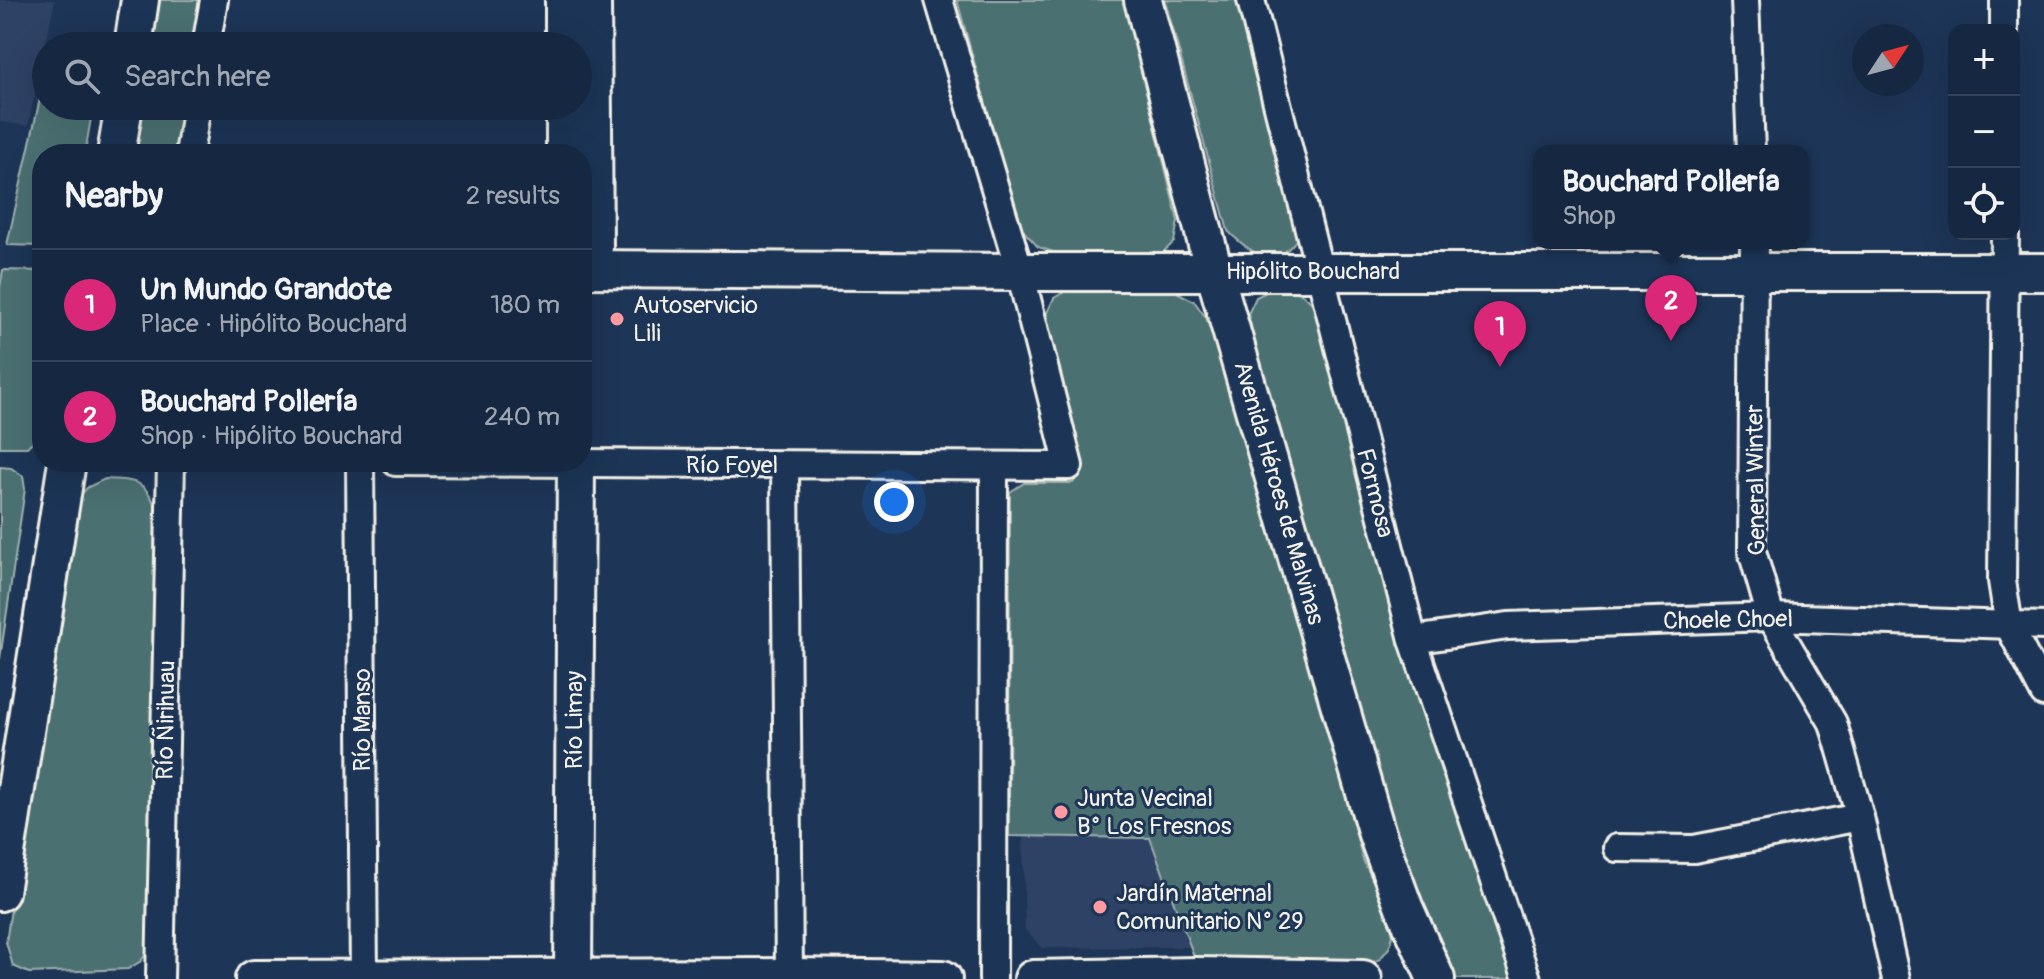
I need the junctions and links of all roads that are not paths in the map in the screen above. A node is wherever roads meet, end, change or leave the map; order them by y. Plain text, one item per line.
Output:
1 (140, 0) edge
2 (214, 0) edge
3 (564, 0) edge
4 (592, 0) edge
5 (939, 0) edge
6 (1143, 0) edge
7 (1251, 0) edge
8 (1745, 0) edge
9 (2004, 0) edge
10 (2004, 24) edge
11 (135, 32) edge
12 (208, 32) edge
13 (564, 32) edge
14 (122, 120) edge
15 (195, 120) edge
16 (565, 120) edge
17 (118, 144) edge
18 (191, 144) edge
19 (565, 144) edge
20 (1751, 145) edge
21 (2005, 240) edge
22 (592, 250) edge
23 (1755, 258) edge
24 (592, 266) edge
25 (1214, 271) junction
26 (1319, 271) junction
27 (1020, 272) junction
28 (2005, 272) junction
29 (2044, 272) edge
30 (592, 463) edge
31 (785, 465) junction
32 (994, 466) junction
33 (65, 472) edge
34 (171, 472) edge
35 (360, 472) edge
36 (576, 472) edge
37 (1771, 617) junction
38 (2009, 626) junction
39 (2044, 626) edge
40 (1413, 640) junction
41 (2044, 693) edge
42 (1860, 817) junction
43 (1617, 848) dead end
44 (0, 892) edge
45 (364, 978) edge
46 (573, 978) edge
47 (789, 978) edge
48 (1197, 978) edge
49 (160, 979) edge
50 (254, 979) edge
51 (943, 979) edge
52 (993, 979) edge
53 (1033, 979) edge
54 (1363, 979) edge
55 (1436, 979) edge
56 (1527, 979) edge
57 (1896, 979) edge

1 - 11 main road
2 - 12 street
3 - 13 main road
4 - 22 main road
5 - 27 street
6 - 25 main road, Avenida Héroes de Malvinas
7 - 26 street, Formosa
8 - 20 street
9 - 10 street
14 - 17 main road
15 - 18 street
16 - 19 main road
21 - 28 street
23 - 26 main road, Hipólito Bouchard
23 - 28 main road, Hipólito Bouchard
23 - 37 street, General Winter
24 - 27 main road, Hipólito Bouchard
25 - 26 main road, Hipólito Bouchard
25 - 27 main road, Hipólito Bouchard
25 - 55 main road, Avenida Héroes de Malvinas
26 - 40 street, Formosa
27 - 32 street, Río Foyel
28 - 29 main road, Hipólito Bouchard
28 - 38 street
30 - 31 street, Río Foyel
31 - 32 street, Río Foyel
31 - 47 street
32 - 52 street
33 - 44 main road
34 - 49 street, Río Ñirihuau
35 - 45 street, Río Manso
36 - 46 main road, Río Limay
37 - 38 street, Choele Choel
37 - 40 street, Choele Choel
37 - 42 street, General Winter
38 - 39 street, Choele Choel
38 - 41 street
40 - 56 street, Formosa
42 - 43 street
42 - 57 street, General Winter
45 - 46 main road
45 - 50 main road
46 - 47 main road
47 - 51 main road
48 - 53 main road
48 - 54 main road

